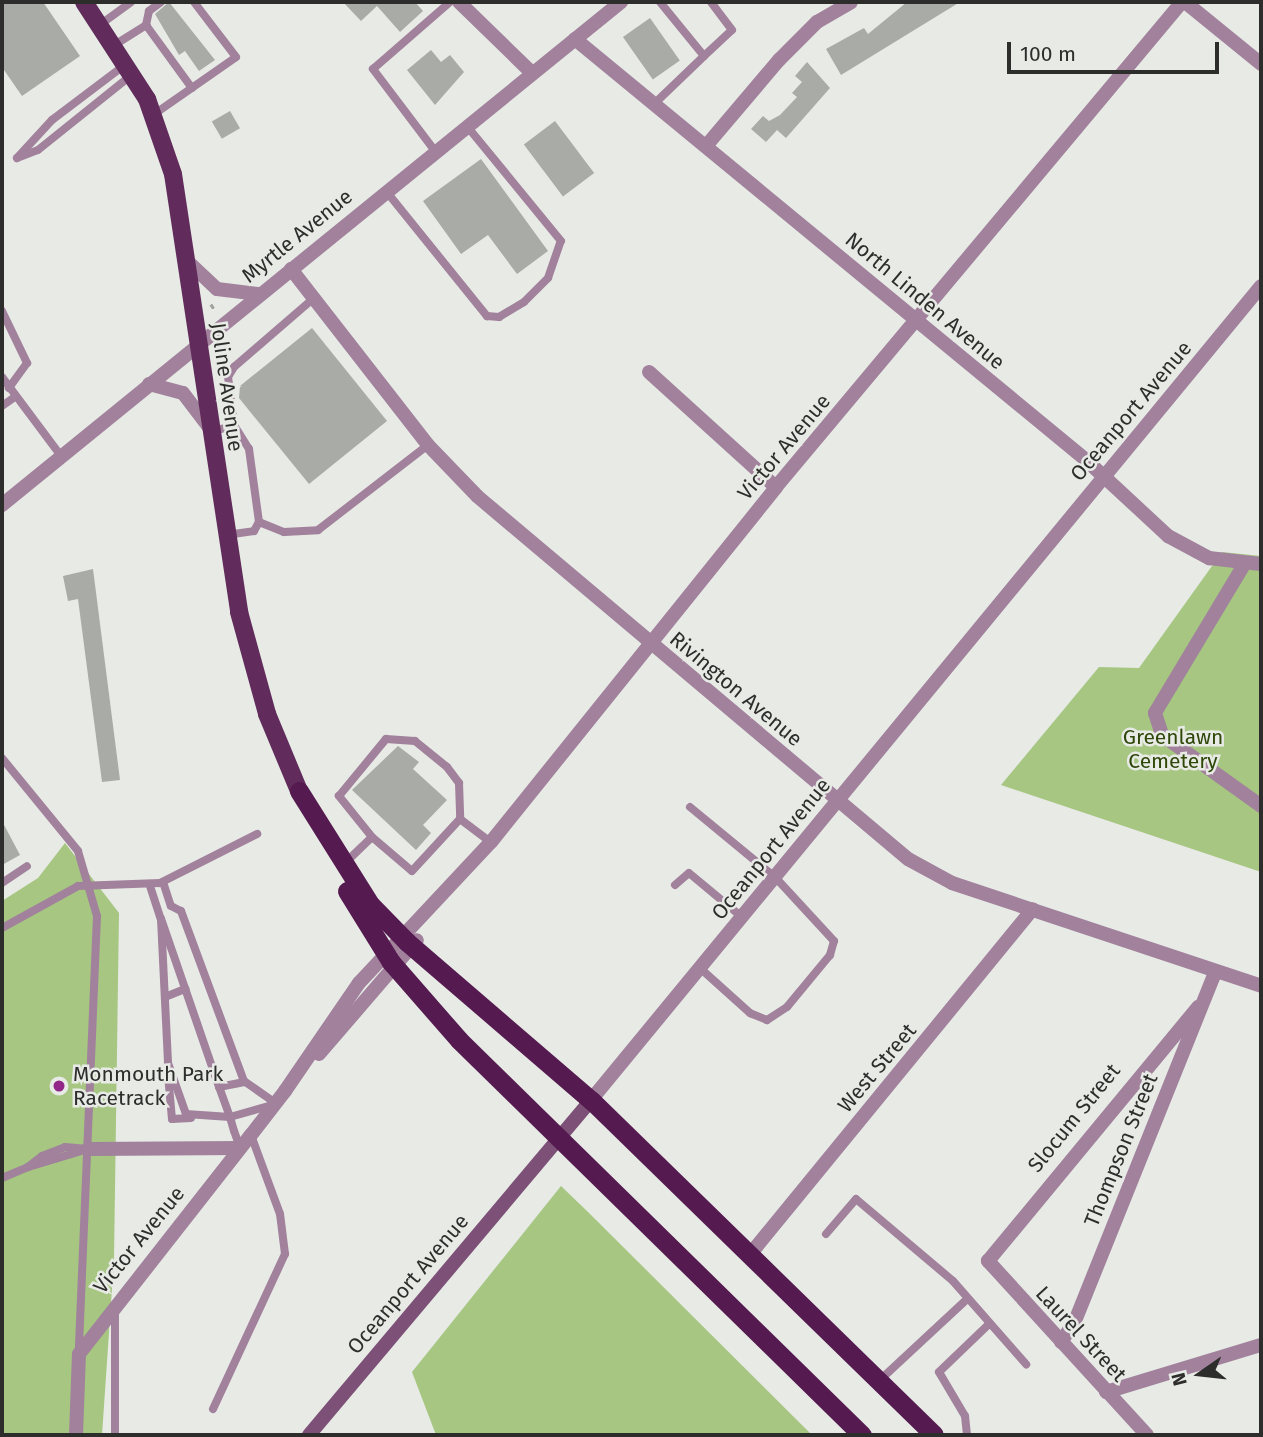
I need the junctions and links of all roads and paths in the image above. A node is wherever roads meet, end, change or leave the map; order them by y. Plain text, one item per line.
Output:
1 (84, 2) edge
2 (131, 2) edge
3 (161, 2) edge
4 (194, 2) edge
5 (450, 2) edge
6 (459, 2) edge
7 (621, 2) edge
8 (660, 2) edge
9 (711, 2) edge
10 (851, 2) edge
11 (1184, 2) edge
12 (101, 24) junction
13 (146, 25) junction
14 (575, 39) junction
15 (116, 44) junction
16 (704, 56) junction
17 (1261, 64) edge
18 (131, 68) junction
19 (532, 73) junction
20 (191, 88) junction
21 (654, 104) junction
22 (153, 115) junction
23 (467, 126) junction
24 (706, 146) junction
25 (435, 151) junction
26 (386, 191) junction
27 (185, 258) junction
28 (291, 269) junction
29 (1261, 286) edge
30 (258, 294) junction
31 (314, 298) junction
32 (211, 304) dead end
33 (2, 311) edge
34 (216, 312) dead end
35 (918, 323) junction
36 (198, 340) junction
37 (649, 372) dead end
38 (2, 377) edge
39 (149, 384) junction
40 (9, 388) junction
41 (15, 397) junction
42 (2, 406) edge
43 (234, 425) junction
44 (210, 430) junction
45 (428, 445) junction
46 (61, 456) junction
47 (1104, 477) junction
48 (776, 486) junction
49 (2, 505) edge
50 (259, 522) junction
51 (226, 535) junction
52 (1245, 563) junction
53 (1261, 564) edge
54 (652, 646) junction
55 (2, 758) edge
56 (299, 790) junction
57 (838, 801) junction
58 (1261, 806) edge
59 (690, 807) dead end
60 (460, 819) junction
61 (257, 834) dead end
62 (372, 837) junction
63 (491, 842) junction
64 (343, 865) junction
65 (27, 866) dead end
66 (775, 877) junction
67 (163, 881) junction
68 (2, 883) edge
69 (93, 884) junction
70 (675, 885) dead end
71 (149, 886) junction
72 (171, 906) junction
73 (1033, 909) junction
74 (160, 915) junction
75 (742, 917) junction
76 (2, 928) edge
77 (407, 943) junction
78 (391, 961) junction
79 (700, 968) junction
80 (1215, 972) junction
81 (1261, 986) edge
82 (185, 989) junction
83 (165, 997) junction
84 (1198, 1007) junction
85 (168, 1063) junction
86 (245, 1082) junction
87 (219, 1087) junction
88 (280, 1097) junction
89 (591, 1100) junction
90 (230, 1117) junction
91 (194, 1118) junction
92 (234, 1131) junction
93 (251, 1135) junction
94 (556, 1140) junction
95 (219, 1148) junction
96 (240, 1148) junction
97 (88, 1149) junction
98 (2, 1178) edge
99 (826, 1234) dead end
100 (752, 1252) junction
101 (988, 1261) joint
102 (965, 1301) junction
103 (115, 1304) junction
104 (988, 1325) junction
105 (1061, 1342) junction
106 (1261, 1345) edge
107 (79, 1354) junction
108 (1026, 1364) dead end
109 (880, 1380) junction
110 (1106, 1392) junction
111 (213, 1409) dead end
112 (313, 1434) edge
113 (76, 1435) edge
114 (115, 1435) edge
115 (862, 1435) edge
116 (934, 1435) edge
117 (967, 1435) edge
118 (1147, 1435) edge

1 - 12 main road, Joline Avenue
2 - 12 lane
3 - 13 lane
4 - 20 lane
5 - 25 lane
6 - 19 street
7 - 14 street, Myrtle Avenue
8 - 16 lane
9 - 16 lane
10 - 24 street
11 - 17 street
11 - 35 street, Victor Avenue
12 - 15 main road, Joline Avenue
13 - 15 lane
13 - 20 lane
14 - 19 street, Myrtle Avenue
14 - 21 street, North Linden Avenue
15 - 18 main road, Joline Avenue
16 - 21 lane
18 - 18 lane
18 - 22 main road, Joline Avenue
19 - 23 street, Myrtle Avenue
20 - 22 lane
21 - 24 street, North Linden Avenue
22 - 27 main road, Joline Avenue
23 - 25 street, Myrtle Avenue
23 - 26 lane
24 - 35 street, North Linden Avenue
25 - 26 street, Myrtle Avenue
26 - 28 street, Myrtle Avenue
27 - 30 street
27 - 36 main road, Joline Avenue
28 - 30 street, Myrtle Avenue
28 - 31 street, Rivington Avenue
29 - 47 street, Oceanport Avenue
30 - 36 street, Myrtle Avenue
31 - 43 lane
31 - 45 street, Rivington Avenue
32 - 34 path
33 - 40 lane
35 - 47 street, North Linden Avenue
35 - 48 street, Victor Avenue
36 - 39 street, Myrtle Avenue
36 - 44 main road, Joline Avenue
37 - 48 street
38 - 40 lane
39 - 44 street
39 - 46 street, Myrtle Avenue
40 - 41 lane
41 - 42 lane
41 - 46 lane
43 - 44 lane
43 - 50 lane
44 - 51 main road, Joline Avenue
45 - 50 lane
45 - 54 street, Rivington Avenue
46 - 49 street, Myrtle Avenue
47 - 52 street, North Linden Avenue
47 - 57 street, Oceanport Avenue
48 - 54 street, Victor Avenue
50 - 51 lane
51 - 56 main road, Joline Avenue
52 - 53 street, North Linden Avenue
52 - 58 street
54 - 57 street, Rivington Avenue
54 - 63 street, Victor Avenue
55 - 69 lane
56 - 64 highway
56 - 78 highway
57 - 66 street, Oceanport Avenue
57 - 73 street, Rivington Avenue
59 - 66 lane
60 - 62 lane
60 - 62 lane
60 - 63 lane
61 - 67 lane
62 - 64 lane
63 - 77 street, Victor Avenue
64 - 77 highway
65 - 68 lane
66 - 75 street, Oceanport Avenue
66 - 79 lane
67 - 71 lane
67 - 72 lane
69 - 71 lane
69 - 76 lane
69 - 97 lane
70 - 75 lane
71 - 74 lane
72 - 74 lane
72 - 86 lane
73 - 80 street, Rivington Avenue
73 - 100 street, West Street
74 - 82 lane
74 - 83 lane
75 - 79 street, Oceanport Avenue
77 - 78 street, Victor Avenue
77 - 89 highway
78 - 88 street, Victor Avenue
78 - 94 highway
79 - 89 street, Oceanport Avenue
80 - 81 street, Rivington Avenue
80 - 84 street, Thompson Street
82 - 83 lane
82 - 87 lane
83 - 85 lane
84 - 101 street, Slocum Street
84 - 105 street, Thompson Street
85 - 91 lane
85 - 91 lane
86 - 87 lane
86 - 88 lane
87 - 90 lane
88 - 90 lane
88 - 93 street, Victor Avenue
89 - 94 main road, Oceanport Avenue
89 - 100 highway
90 - 91 lane
90 - 92 lane
92 - 95 lane
92 - 96 lane
93 - 96 street, Victor Avenue
93 - 111 lane
94 - 112 main road, Oceanport Avenue
94 - 115 highway
95 - 96 street
95 - 97 street
96 - 103 street, Victor Avenue
97 - 98 lane
97 - 107 lane
99 - 102 lane
100 - 109 highway
101 - 105 street, Laurel Street
102 - 104 lane
102 - 109 lane
103 - 107 street, Victor Avenue
103 - 114 lane
104 - 108 lane
104 - 117 lane
105 - 110 street, Laurel Street
106 - 110 street
107 - 113 street
109 - 116 highway
110 - 118 street, Laurel Street

